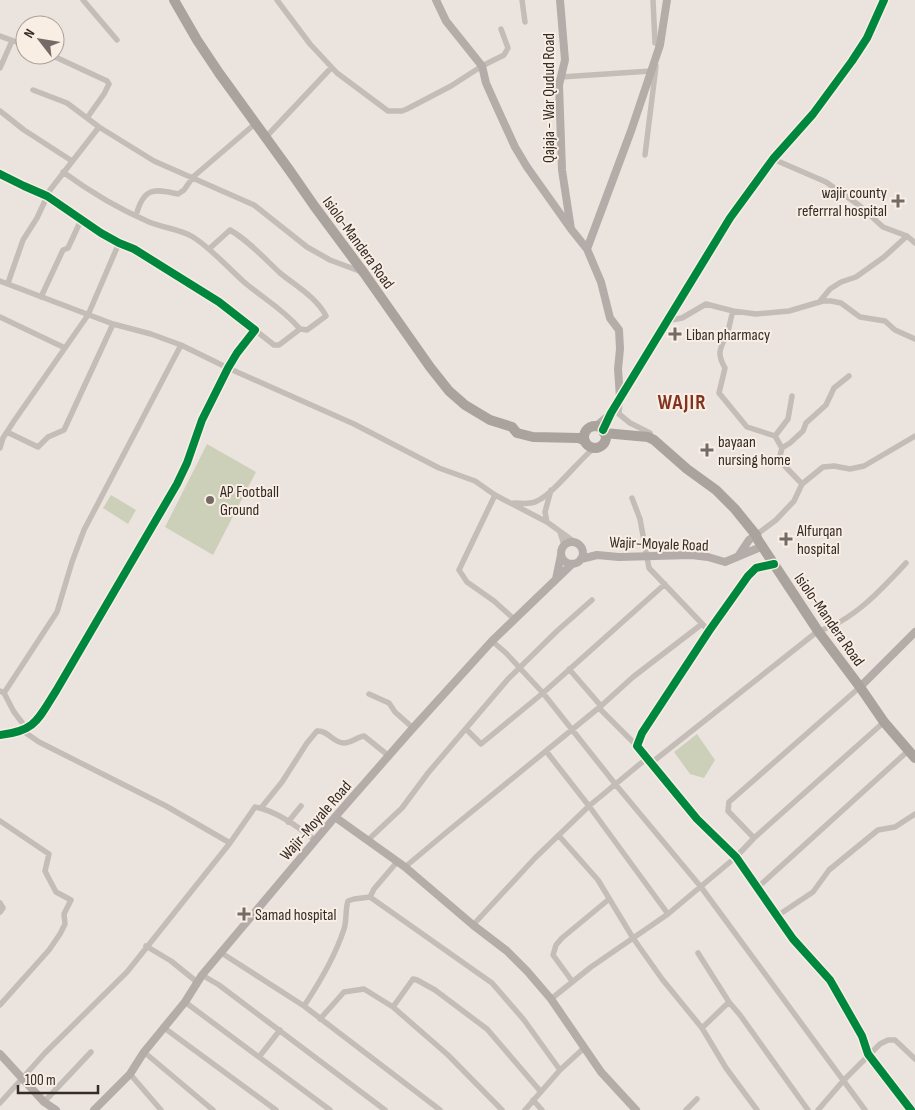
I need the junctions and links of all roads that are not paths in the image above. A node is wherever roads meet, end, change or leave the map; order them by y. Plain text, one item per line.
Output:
1 (83, 0) edge
2 (174, 0) edge
3 (277, 0) edge
4 (436, 0) edge
5 (522, 0) edge
6 (560, 0) edge
7 (653, 0) edge
8 (667, 0) edge
9 (884, 0) edge
10 (525, 22) dead end
11 (501, 29) dead end
12 (0, 36) edge
13 (116, 40) dead end
14 (12, 41) junction
15 (15, 42) edge
16 (660, 46) junction
17 (65, 62) edge
18 (482, 66) junction
19 (0, 68) edge
20 (331, 68) junction
21 (650, 72) junction
22 (561, 77) junction
23 (33, 90) dead end
24 (0, 111) edge
25 (87, 118) junction
26 (256, 123) junction
27 (99, 127) junction
28 (266, 137) junction
29 (645, 155) dead end
30 (773, 159) junction
31 (72, 161) junction
32 (62, 172) junction
33 (0, 174) edge
34 (193, 177) junction
35 (47, 196) junction
36 (136, 216) junction
37 (81, 220) junction
38 (571, 229) junction
39 (907, 236) junction
40 (119, 243) junction
41 (915, 243) edge
42 (209, 249) junction
43 (587, 249) junction
44 (364, 273) junction
45 (0, 282) edge
46 (8, 283) junction
47 (41, 296) junction
48 (818, 303) junction
49 (733, 311) junction
50 (88, 315) junction
51 (0, 317) edge
52 (666, 321) junction
53 (113, 324) junction
54 (300, 329) junction
55 (255, 330) junction
56 (915, 339) edge
57 (182, 345) junction
58 (66, 348) junction
59 (228, 368) junction
60 (849, 376) dead end
61 (792, 396) dead end
62 (620, 398) junction
63 (597, 430) junction
64 (7, 432) junction
65 (623, 435) junction
66 (775, 436) junction
67 (915, 436) edge
68 (565, 437) junction
69 (648, 437) junction
70 (2, 438) edge
71 (592, 444) junction
72 (0, 448) edge
73 (782, 448) junction
74 (802, 484) junction
75 (551, 490) junction
76 (494, 495) junction
77 (632, 498) dead end
78 (512, 503) junction
79 (547, 522) junction
80 (560, 532) junction
81 (756, 535) junction
82 (564, 545) junction
83 (579, 545) junction
84 (763, 546) junction
85 (597, 554) junction
86 (561, 555) junction
87 (739, 555) junction
88 (646, 557) junction
89 (581, 559) junction
90 (906, 562) dead end
91 (572, 564) junction
92 (774, 564) junction
93 (556, 579) junction
94 (665, 584) junction
95 (592, 600) dead end
96 (514, 619) junction
97 (702, 624) junction
98 (709, 631) junction
99 (818, 631) junction
100 (915, 632) edge
101 (492, 641) junction
102 (520, 668) junction
103 (569, 669) junction
104 (860, 687) junction
105 (2, 692) edge
106 (543, 693) junction
107 (369, 694) dead end
108 (600, 707) junction
109 (884, 722) junction
110 (413, 728) junction
111 (466, 729) junction
112 (572, 729) junction
113 (25, 730) junction
114 (0, 735) edge
115 (637, 746) junction
116 (546, 751) junction
117 (912, 754) edge
118 (389, 756) junction
119 (648, 761) junction
120 (616, 785) junction
121 (302, 806) dead end
122 (589, 806) junction
123 (261, 808) junction
124 (915, 814) edge
125 (335, 817) junction
126 (0, 820) edge
127 (288, 822) junction
128 (560, 836) junction
129 (754, 838) junction
130 (316, 840) junction
131 (368, 840) junction
132 (230, 842) junction
133 (736, 857) junction
134 (397, 862) junction
135 (405, 867) junction
136 (701, 887) junction
137 (757, 888) junction
138 (370, 897) junction
139 (608, 900) junction
140 (0, 904) edge
141 (0, 912) edge
142 (668, 914) junction
143 (777, 916) junction
144 (473, 925) junction
145 (633, 938) junction
146 (146, 946) junction
147 (220, 952) junction
148 (698, 952) dead end
149 (199, 979) junction
150 (572, 982) junction
151 (551, 999) junction
152 (185, 1002) junction
153 (729, 1002) junction
154 (0, 1005) edge
155 (304, 1006) junction
156 (393, 1007) junction
157 (320, 1019) junction
158 (164, 1027) junction
159 (702, 1028) junction
160 (280, 1030) junction
161 (584, 1048) junction
162 (90, 1052) dead end
163 (144, 1052) junction
164 (0, 1054) edge
165 (868, 1054) junction
166 (259, 1057) junction
167 (915, 1059) edge
168 (560, 1070) junction
169 (130, 1074) junction
170 (22, 1077) junction
171 (843, 1080) junction
172 (541, 1092) junction
173 (697, 1099) dead end
174 (533, 1100) junction
175 (44, 1102) junction
176 (0, 1103) edge
177 (56, 1110) edge
178 (94, 1110) edge
179 (161, 1110) edge
180 (213, 1110) edge
181 (274, 1110) edge
182 (330, 1110) edge
183 (385, 1110) edge
184 (440, 1110) edge
185 (502, 1110) edge
186 (525, 1110) edge
187 (542, 1110) edge
188 (636, 1110) edge
189 (686, 1110) edge
190 (756, 1110) edge
191 (808, 1110) edge
192 (818, 1110) edge
193 (866, 1110) edge
194 (911, 1110) edge

1 - 13 street
2 - 26 highway, Isiolo-Mandera Road
3 - 20 street
4 - 18 street
5 - 10 street
6 - 22 street, Qajaja - War Qudud Road
7 - 16 street
8 - 16 street
9 - 30 street
11 - 18 street
12 - 14 street
14 - 15 street
14 - 19 street
16 - 21 street
16 - 29 street
17 - 25 street
18 - 20 street
18 - 38 street
20 - 28 street
21 - 22 street
21 - 43 street
22 - 38 street, Qajaja - War Qudud Road
23 - 25 street
24 - 31 street
25 - 27 street
26 - 28 highway, Isiolo-Mandera Road
26 - 34 street
27 - 31 street
27 - 34 street
28 - 44 highway, Isiolo-Mandera Road
30 - 39 street
30 - 52 street
31 - 32 street
32 - 35 street
32 - 36 street
33 - 35 street
34 - 36 street
34 - 44 street
35 - 37 street
35 - 46 street
36 - 42 street
37 - 40 street
37 - 47 street
38 - 43 street, Qajaja - War Qudud Road
39 - 41 street
39 - 48 street
40 - 50 street
40 - 55 street
42 - 54 street
42 - 54 street
43 - 62 street, Qajaja - War Qudud Road
44 - 68 highway, Isiolo-Mandera Road
45 - 46 street
46 - 47 street
47 - 50 street
48 - 49 street
48 - 56 street
49 - 52 street
49 - 66 street
50 - 53 street
50 - 58 street
51 - 58 street
52 - 62 street
53 - 57 street
53 - 64 street
54 - 55 street
55 - 59 street
57 - 59 street
57 - 105 street
58 - 64 street
59 - 76 street
59 - 113 street
60 - 73 street
61 - 66 street
62 - 63 street
62 - 69 street
63 - 65 highway, Isiolo-Mandera Road
63 - 68 highway, Isiolo-Mandera Road
63 - 71 highway
63 - 71 highway
64 - 70 street
65 - 69 highway, Isiolo-Mandera Road
65 - 71 highway, Isiolo-Mandera Road
66 - 73 street
67 - 74 street
68 - 71 highway, Isiolo-Mandera Road
69 - 81 highway, Isiolo-Mandera Road
70 - 72 street
71 - 75 street
73 - 74 street
74 - 81 street
75 - 78 street
75 - 79 street
76 - 78 street
76 - 96 street
77 - 88 street
78 - 79 street
79 - 80 street
80 - 82 street
80 - 83 street
81 - 84 highway, Isiolo-Mandera Road
81 - 87 street
82 - 83 street
82 - 86 street
83 - 85 street
83 - 89 street
84 - 87 street, Wajir-Moyale Road
84 - 92 highway, Isiolo-Mandera Road
85 - 88 street, Wajir-Moyale Road
85 - 89 street, Wajir-Moyale Road
86 - 91 street
86 - 93 street
87 - 88 street, Wajir-Moyale Road
88 - 94 street
89 - 91 street
90 - 99 street
91 - 93 street, Wajir-Moyale Road
92 - 98 street
92 - 99 highway, Isiolo-Mandera Road
93 - 96 street, Wajir-Moyale Road
94 - 97 street
94 - 103 street
95 - 102 street
96 - 101 street, Wajir-Moyale Road
97 - 98 street
97 - 108 street
98 - 115 street
99 - 104 highway, Isiolo-Mandera Road
99 - 119 street
100 - 104 street
101 - 102 street
101 - 110 street, Wajir-Moyale Road
102 - 106 street
102 - 111 street
103 - 106 street
103 - 108 street
104 - 109 highway, Isiolo-Mandera Road
104 - 129 street
105 - 113 street
106 - 111 street
106 - 112 street
107 - 110 street
108 - 112 street
108 - 115 street
109 - 117 highway, Isiolo-Mandera Road
109 - 129 street
110 - 118 street, Wajir-Moyale Road
111 - 131 street
112 - 116 street
112 - 120 street
113 - 114 street
113 - 132 street
115 - 119 street
116 - 122 street
116 - 135 street
117 - 137 street
118 - 123 street
118 - 125 street, Wajir-Moyale Road
119 - 120 street
119 - 133 street
120 - 122 street
120 - 136 street
121 - 127 street
122 - 128 street
122 - 142 street
123 - 127 street
123 - 132 street
124 - 143 street
125 - 130 street, Wajir-Moyale Road
125 - 131 street
126 - 154 street
127 - 130 street
128 - 139 street
128 - 144 street
129 - 133 street
130 - 147 street, Wajir-Moyale Road
131 - 134 street
132 - 146 street
133 - 136 street
133 - 137 street
134 - 135 street
134 - 138 street
135 - 144 street
136 - 142 street
136 - 171 street
137 - 143 street
138 - 155 street
138 - 168 street
139 - 145 street
139 - 150 street
140 - 141 street
142 - 145 street
143 - 165 street
144 - 151 street
145 - 150 street
145 - 159 street
146 - 149 street
146 - 170 street
147 - 149 street, Wajir-Moyale Road
147 - 155 street
148 - 153 street
149 - 152 street, Wajir-Moyale Road
149 - 160 street
150 - 151 street
151 - 161 street
152 - 158 street, Wajir-Moyale Road
152 - 166 street
153 - 159 street
153 - 191 street
155 - 157 street
156 - 157 street
156 - 172 street
156 - 185 street
157 - 184 street
158 - 163 street, Wajir-Moyale Road
158 - 181 street
159 - 190 street
160 - 166 street
160 - 183 street
161 - 168 street
161 - 188 street
162 - 175 street
163 - 169 street, Wajir-Moyale Road
163 - 180 street
164 - 170 street
165 - 167 street
165 - 171 street
165 - 194 street
166 - 182 street
168 - 172 street
169 - 178 street, Wajir-Moyale Road
169 - 179 street
170 - 175 street
170 - 176 street
171 - 192 street
171 - 193 street
172 - 174 street
173 - 189 street
174 - 186 street
174 - 187 street
175 - 177 street

